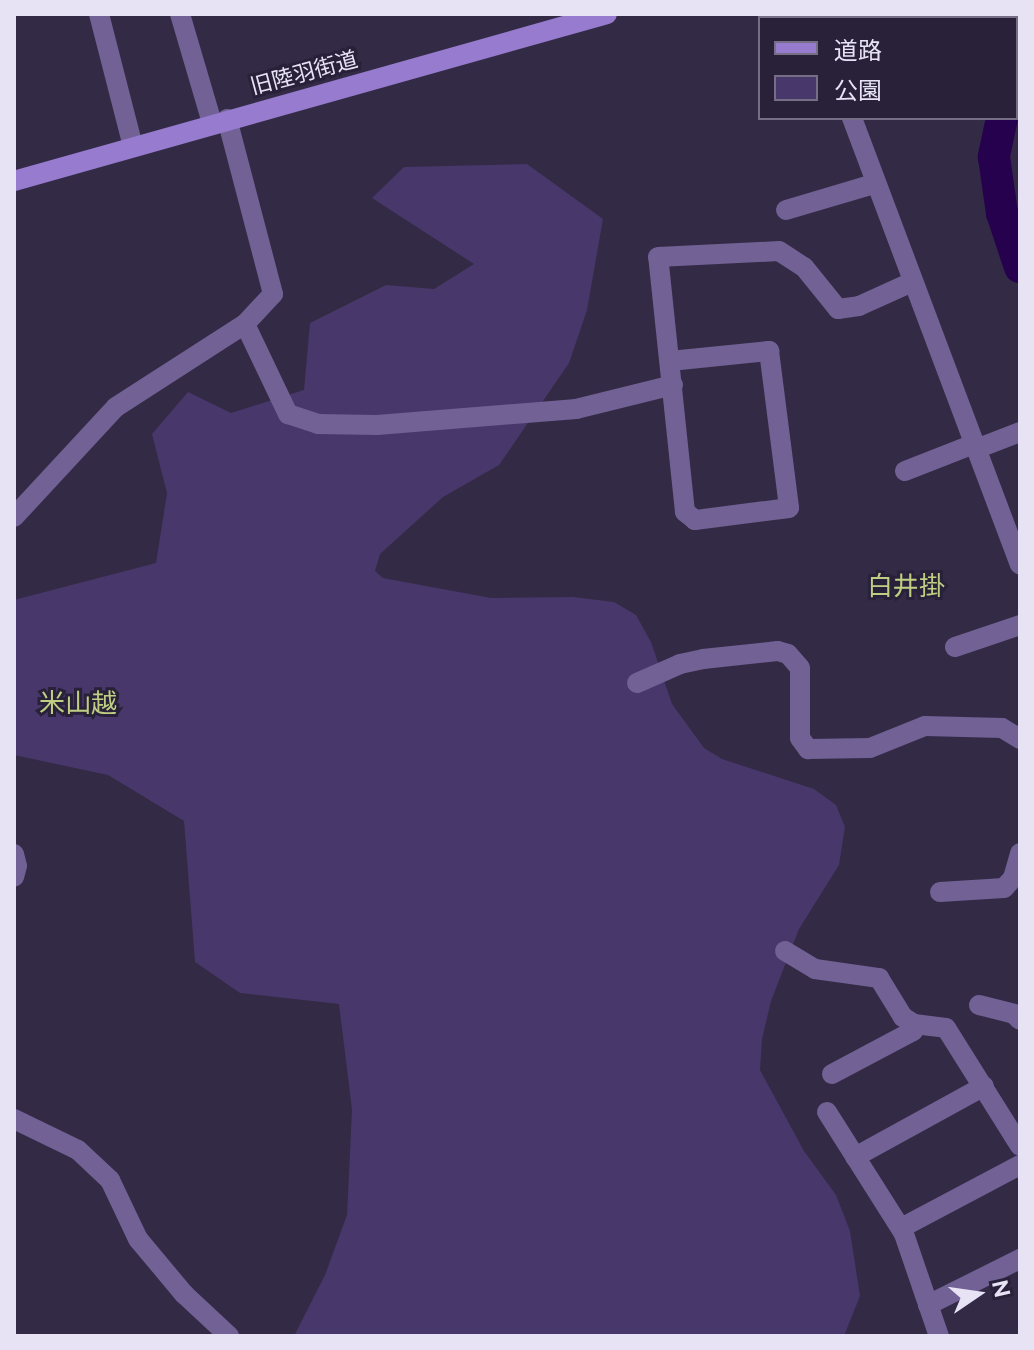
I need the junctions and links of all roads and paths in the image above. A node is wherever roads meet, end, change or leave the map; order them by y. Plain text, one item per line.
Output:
1 (99, 14) edge
2 (180, 14) edge
3 (607, 14) edge
4 (853, 120) edge
5 (220, 121) junction
6 (133, 146) junction
7 (14, 181) edge
8 (874, 184) junction
9 (786, 210) dead end
10 (912, 282) junction
11 (245, 324) junction
12 (670, 361) junction
13 (673, 385) junction
14 (1020, 432) edge
15 (975, 446) junction
16 (905, 471) dead end
17 (14, 517) edge
18 (1020, 564) edge
19 (1020, 625) edge
20 (955, 647) dead end
21 (637, 683) dead end
22 (1020, 739) edge
23 (1020, 853) edge
24 (14, 854) edge
25 (14, 877) edge
26 (940, 892) dead end
27 (785, 951) dead end
28 (979, 1005) dead end
29 (1020, 1020) edge
30 (914, 1024) junction
31 (832, 1074) dead end
32 (984, 1086) junction
33 (827, 1112) dead end
34 (14, 1119) edge
35 (1020, 1146) edge
36 (855, 1157) junction
37 (1020, 1165) edge
38 (901, 1228) junction
39 (1020, 1259) edge
40 (928, 1305) junction
41 (229, 1336) edge
42 (939, 1336) edge

1 - 6 street
2 - 5 street
3 - 5 street, 旧陸羽街道
4 - 8 street
5 - 6 street, 旧陸羽街道
5 - 11 street
6 - 7 street, 旧陸羽街道
8 - 9 street
8 - 10 street
10 - 12 street
10 - 15 street
11 - 13 street
11 - 17 street
12 - 13 street
12 - 13 street
14 - 15 street
15 - 16 street
15 - 18 street
19 - 20 street
21 - 22 street
23 - 26 street
24 - 25 street
27 - 30 street
28 - 29 street
30 - 31 street
30 - 32 street
32 - 35 street
32 - 36 street
33 - 36 street
34 - 41 street
36 - 38 street
37 - 38 street
38 - 40 street
39 - 40 street
40 - 42 street

